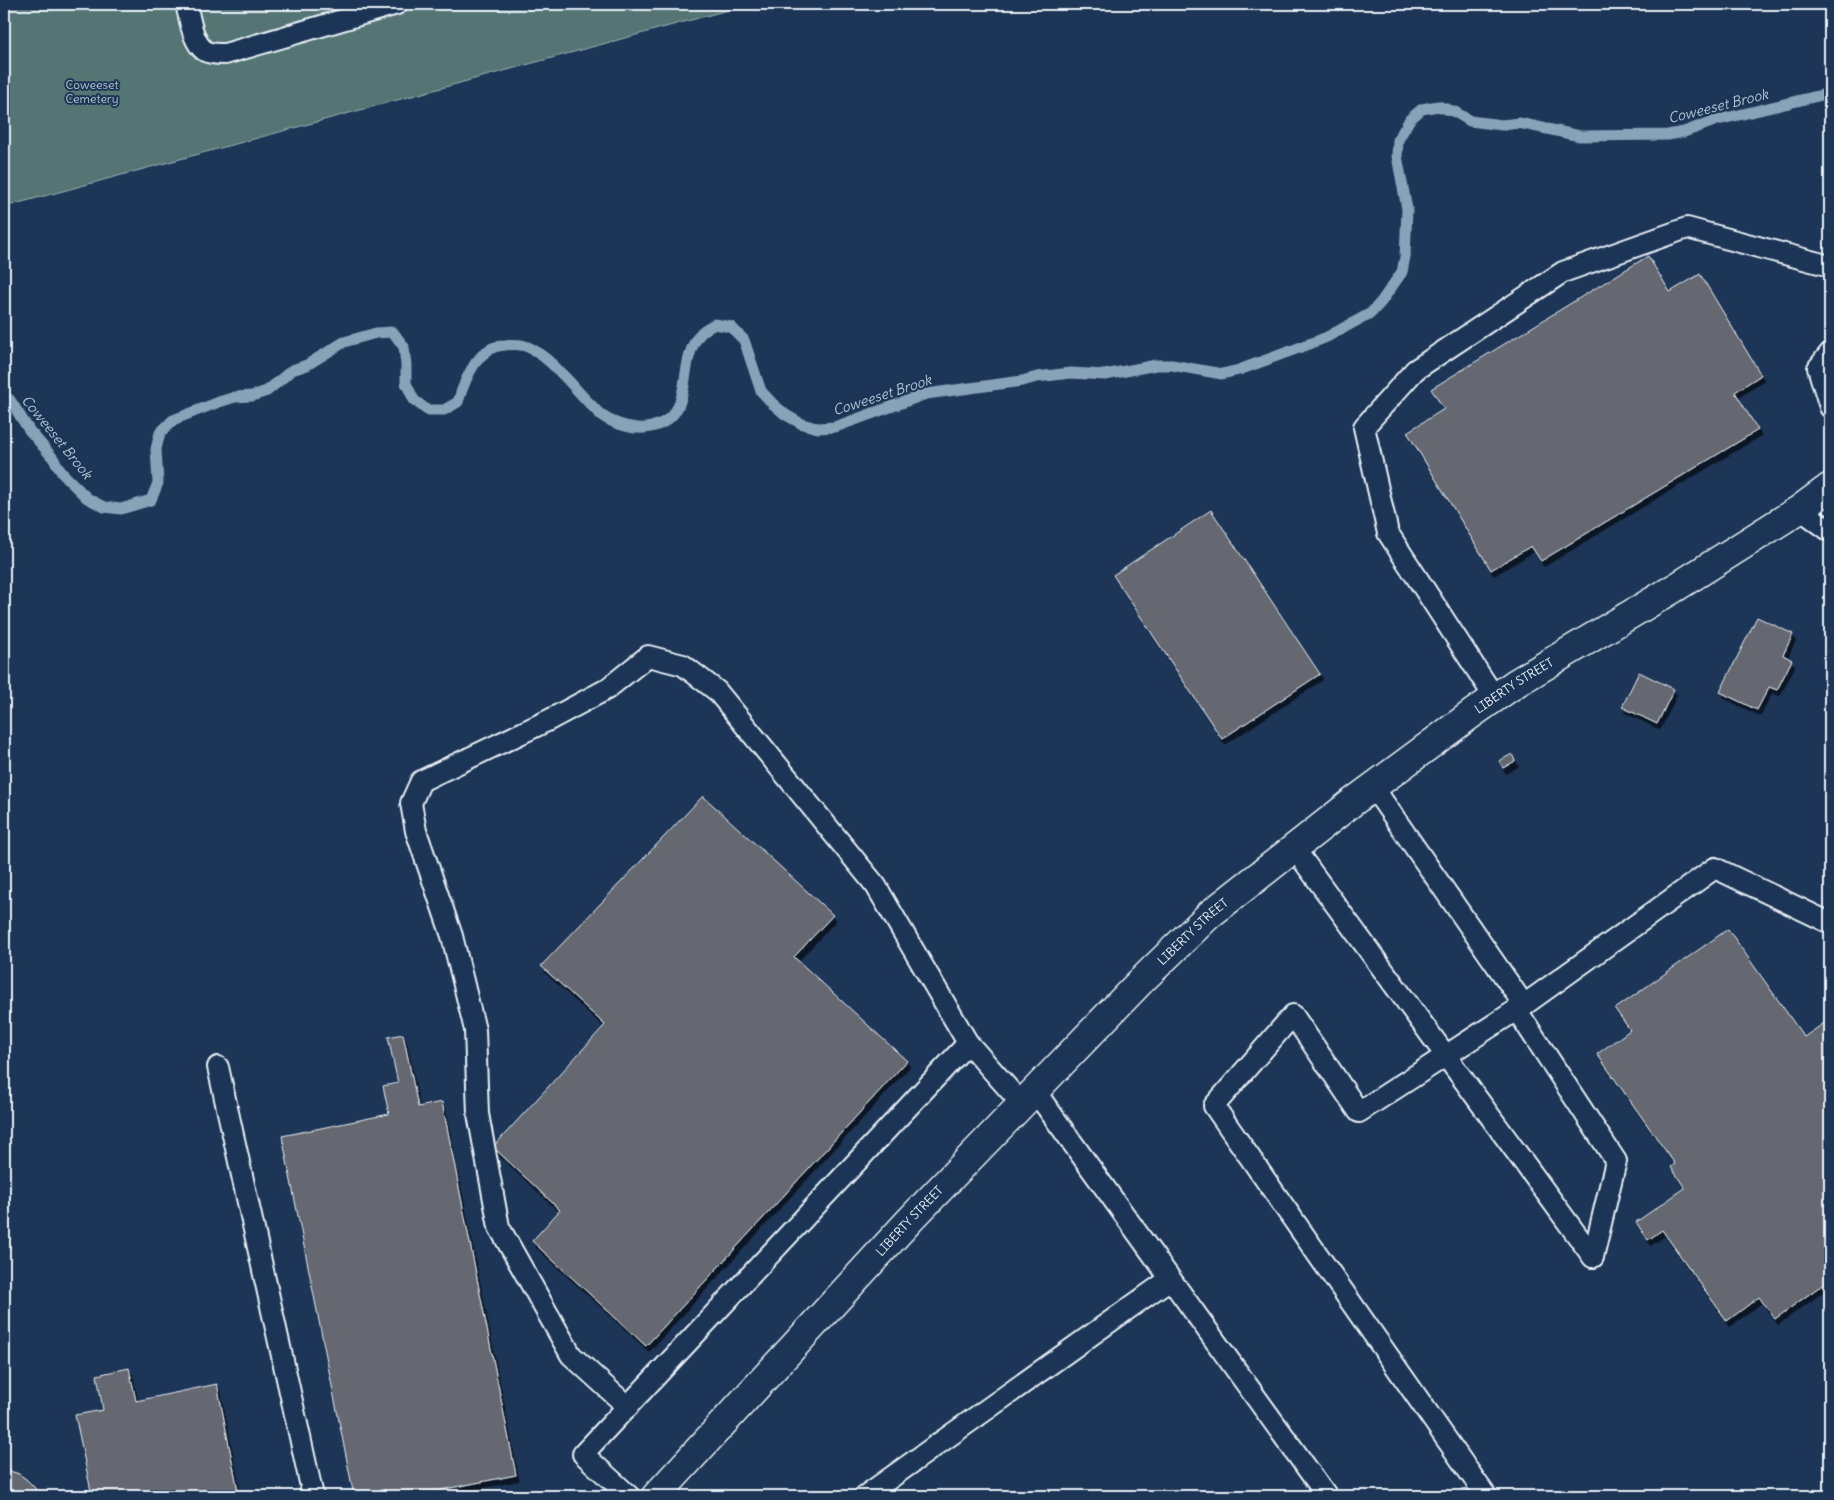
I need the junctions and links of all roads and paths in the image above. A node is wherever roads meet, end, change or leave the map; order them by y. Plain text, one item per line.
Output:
1 (186, 4) edge
2 (398, 4) edge
3 (1830, 266) edge
4 (1830, 353) edge
5 (1830, 407) edge
6 (1830, 487) edge
7 (1800, 509) junction
8 (1830, 530) edge
9 (1495, 698) junction
10 (1372, 787) junction
11 (1294, 848) junction
12 (1830, 923) edge
13 (1520, 1007) junction
14 (968, 1043) junction
15 (1445, 1056) junction
16 (218, 1068) dead end
17 (1029, 1098) junction
18 (1170, 1279) junction
19 (628, 1407) junction
20 (313, 1496) edge
21 (629, 1496) edge
22 (656, 1496) edge
23 (864, 1496) edge
24 (1327, 1496) edge
25 (1486, 1496) edge

1 - 2 lane
3 - 9 lane
4 - 5 lane
6 - 7 street, LIBERTY STREET
7 - 8 lane
7 - 9 street, LIBERTY STREET
9 - 10 street, LIBERTY STREET
10 - 11 street, LIBERTY STREET
10 - 13 lane
11 - 15 lane
11 - 17 street, LIBERTY STREET
12 - 13 lane
13 - 15 lane
13 - 15 lane
14 - 17 lane
14 - 19 lane
14 - 19 lane
15 - 25 lane
16 - 20 lane
17 - 18 lane
17 - 22 street, LIBERTY STREET
18 - 23 lane
18 - 24 lane
19 - 21 lane

